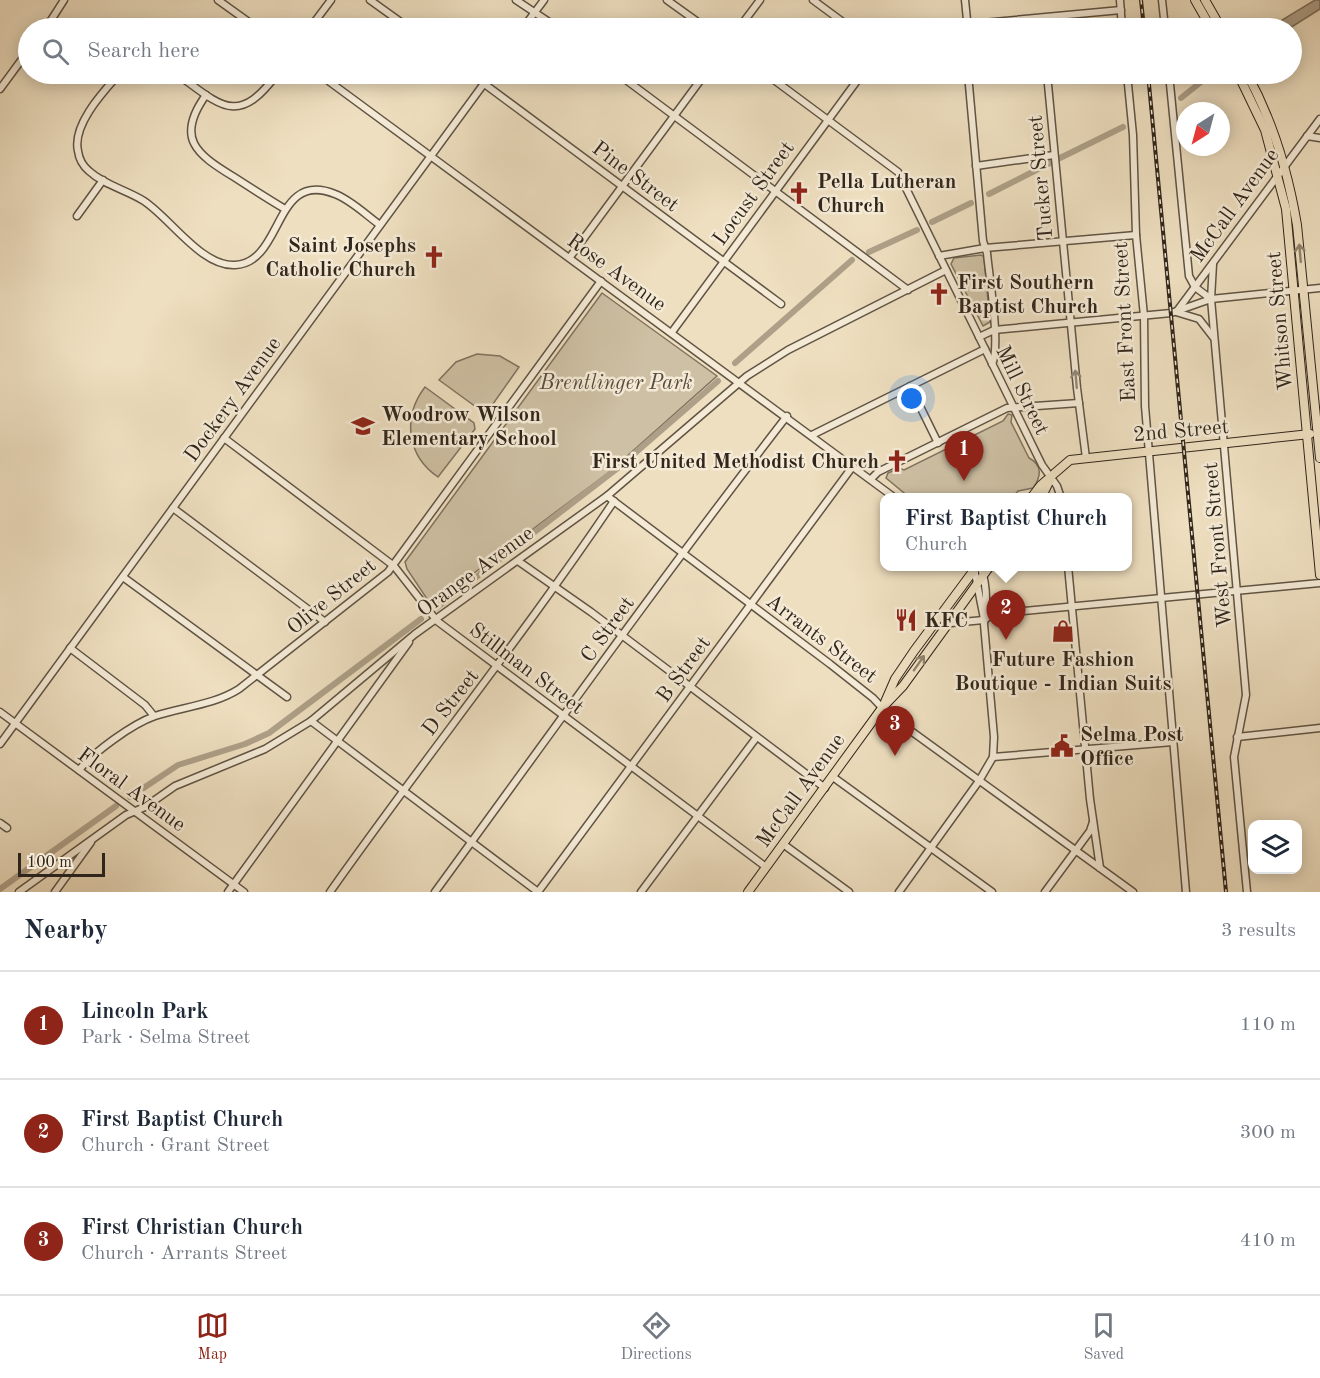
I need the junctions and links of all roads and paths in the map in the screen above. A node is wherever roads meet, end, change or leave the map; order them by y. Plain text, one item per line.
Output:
1 (64, 0) edge
2 (218, 0) edge
3 (331, 0) edge
4 (370, 0) edge
5 (516, 0) edge
6 (544, 0) edge
7 (667, 0) edge
8 (760, 0) edge
9 (813, 0) edge
10 (965, 0) edge
11 (1120, 0) edge
12 (1162, 0) edge
13 (1195, 0) edge
14 (1205, 0) edge
15 (1121, 10) junction
16 (535, 13) junction
17 (52, 18) edge
18 (243, 18) edge
19 (318, 18) edge
20 (395, 18) edge
21 (531, 18) edge
22 (543, 18) edge
23 (692, 18) edge
24 (746, 18) edge
25 (837, 18) edge
26 (965, 18) edge
27 (1050, 18) edge
28 (1121, 18) edge
29 (1164, 18) edge
30 (1205, 18) edge
31 (1215, 18) edge
32 (18, 64) edge
33 (112, 84) edge
34 (191, 84) edge
35 (269, 84) edge
36 (333, 84) edge
37 (483, 84) edge
38 (485, 84) edge
39 (632, 84) edge
40 (697, 84) edge
41 (780, 84) edge
42 (854, 84) edge
43 (969, 84) edge
44 (1048, 84) edge
45 (1128, 84) edge
46 (1169, 84) edge
47 (1243, 84) edge
48 (1252, 84) edge
49 (0, 88) edge
50 (206, 95) junction
51 (674, 115) junction
52 (828, 119) junction
53 (1320, 119) edge
54 (1307, 136) junction
55 (1320, 138) edge
56 (431, 155) junction
57 (1054, 155) junction
58 (976, 166) junction
59 (1285, 166) junction
60 (1279, 174) junction
61 (103, 180) junction
62 (622, 186) junction
63 (776, 191) junction
64 (285, 210) junction
65 (77, 216) dead end
66 (380, 225) junction
67 (1136, 235) junction
68 (1062, 242) junction
69 (985, 248) junction
70 (939, 256) junction
71 (570, 257) junction
72 (723, 261) junction
73 (1213, 264) junction
74 (946, 270) junction
75 (602, 281) junction
76 (1196, 288) junction
77 (1320, 288) edge
78 (908, 290) junction
79 (1299, 290) junction
80 (1211, 299) junction
81 (781, 304) dead end
82 (1176, 312) junction
83 (1144, 316) junction
84 (1071, 323) junction
85 (994, 330) junction
86 (672, 332) junction
87 (979, 337) junction
88 (1214, 338) junction
89 (985, 349) junction
90 (992, 364) junction
91 (740, 382) junction
92 (910, 386) junction
93 (1079, 403) junction
94 (1014, 408) junction
95 (787, 416) junction
96 (1319, 434) edge
97 (812, 435) junction
98 (1307, 435) junction
99 (224, 438) junction
100 (938, 443) junction
101 (1225, 444) junction
102 (1149, 451) junction
103 (1086, 458) junction
104 (1320, 458) edge
105 (853, 466) junction
106 (1052, 476) junction
107 (871, 479) junction
108 (889, 493) edge
109 (1037, 493) edge
110 (1044, 493) edge
111 (1059, 493) edge
112 (607, 496) junction
113 (614, 501) junction
114 (173, 508) junction
115 (682, 552) junction
116 (518, 561) junction
117 (394, 566) junction
118 (974, 571) edge
119 (976, 571) edge
120 (979, 571) edge
121 (987, 571) edge
122 (1068, 571) edge
123 (984, 575) junction
124 (1320, 575) edge
125 (123, 577) junction
126 (978, 583) junction
127 (1320, 583) edge
128 (555, 588) junction
129 (1238, 591) junction
130 (1161, 598) junction
131 (751, 605) junction
132 (1072, 607) junction
133 (984, 620) junction
134 (326, 621) junction
135 (437, 621) junction
136 (951, 623) junction
137 (415, 634) junction
138 (623, 637) junction
139 (70, 648) junction
140 (498, 667) junction
141 (258, 675) junction
142 (690, 688) junction
143 (287, 697) dead end
144 (882, 708) junction
145 (0, 712) edge
146 (154, 716) junction
147 (565, 716) junction
148 (311, 721) junction
149 (15, 723) junction
150 (1320, 728) edge
151 (1237, 737) junction
152 (756, 738) junction
153 (337, 740) junction
154 (1173, 742) junction
155 (0, 744) edge
156 (1085, 751) junction
157 (993, 757) junction
158 (631, 766) junction
159 (79, 770) junction
160 (833, 777) junction
161 (979, 781) junction
162 (403, 788) junction
163 (825, 788) junction
164 (135, 811) junction
165 (698, 816) junction
166 (1093, 821) junction
167 (0, 823) edge
168 (7, 828) dead end
169 (95, 837) junction
170 (471, 842) junction
171 (783, 844) junction
172 (931, 847) junction
173 (1076, 850) junction
174 (766, 867) junction
175 (1100, 868) junction
176 (234, 884) junction
177 (19, 892) edge
178 (55, 892) edge
179 (228, 892) edge
180 (244, 892) edge
181 (330, 892) edge
182 (435, 892) edge
183 (538, 892) edge
184 (641, 892) edge
185 (747, 892) edge
186 (849, 892) edge
187 (899, 892) edge
188 (992, 892) edge
189 (1045, 892) edge
190 (1133, 892) edge
191 (1186, 892) edge
192 (1247, 892) edge

1 - 17 street
2 - 18 street
3 - 19 street
4 - 20 street
5 - 16 street
6 - 16 street
7 - 23 street
8 - 24 street
9 - 25 street
10 - 26 street
11 - 15 street
12 - 29 street
13 - 30 main road
14 - 31 main road
15 - 27 street
15 - 28 street
16 - 21 street
16 - 22 street
32 - 49 street
33 - 61 street
34 - 50 street
35 - 50 street
36 - 56 street, Rose Avenue
37 - 56 street, Dockery Avenue
38 - 62 street, Pine Street
39 - 51 street
40 - 51 street
41 - 52 street, Mill Street
42 - 52 street, Locust Street
43 - 58 street
44 - 57 street, Tucker Street
45 - 67 street, East Front Street
46 - 76 street
47 - 60 main road, Whitson Street
48 - 59 main road, Whitson Street
50 - 64 street
51 - 62 street
51 - 63 street
52 - 63 street, Locust Street
52 - 70 street, Mill Street
53 - 54 street, McCall Avenue
54 - 55 street
54 - 59 street, McCall Avenue
56 - 66 street, Dockery Avenue
56 - 71 street, Rose Avenue
57 - 58 street
57 - 68 street, Tucker Street
58 - 69 street
59 - 60 street, McCall Avenue
79 -> 59 main road, Whitson Street
60 - 73 street, McCall Avenue
60 - 79 main road, Whitson Street
61 - 64 street
61 - 65 street
62 - 71 street
62 - 72 street, Pine Street
63 - 72 street, Locust Street
63 - 78 street
64 - 66 street
66 - 99 street, Dockery Avenue
67 - 68 street
67 - 83 street, East Front Street
68 - 69 street
68 - 84 street, Tucker Street
69 - 70 street
69 - 85 street
70 - 74 street, Mill Street
71 - 75 street, Rose Avenue
72 - 81 street, Pine Street
72 - 86 street, Locust Street
73 - 76 street, McCall Avenue
73 - 80 street, West Front Street
74 - 78 street, Orange Avenue
74 - 87 street, Mill Street
75 - 86 street, Rose Avenue
75 - 117 street, Olive Street
76 - 80 street
76 - 82 street, McCall Avenue
77 - 79 street
78 - 91 street, Orange Avenue
79 - 80 street
79 - 96 main road, Whitson Street
79 - 98 main road, Whitson Street
80 - 82 street
80 - 88 street, West Front Street
82 - 83 street
82 - 88 street
83 - 84 street
83 - 102 street, East Front Street
84 - 85 street
93 -> 84 street, Tucker Street
85 - 87 street
85 - 90 street
86 - 91 street, Rose Avenue
87 - 89 street, Mill Street
88 - 101 street, West Front Street
89 - 90 street, Mill Street
89 - 92 street
90 - 94 street, Mill Street
91 - 95 street, Rose Avenue
91 - 112 street, Orange Avenue
92 - 97 street
92 - 100 street
93 - 94 street
93 - 103 street, Tucker Street
94 - 100 street
94 - 106 street, Mill Street
95 - 97 street, Rose Avenue
95 - 115 street, C Street
96 - 98 main road, 2nd Street
96 - 104 main road, Whitson Street
97 - 105 street, Rose Avenue
98 - 101 main road, 2nd Street
98 - 124 main road, Whitson Street
99 - 114 street, Dockery Avenue
99 - 117 street, Stillman Street
100 - 107 street
101 - 102 main road, 2nd Street
101 - 129 street, West Front Street
102 - 103 main road, 2nd Street
102 - 130 street, East Front Street
103 - 106 main road, 2nd Street
105 - 107 street, Rose Avenue
105 - 131 street, B Street
106 - 109 main road
106 - 110 main road
106 - 111 street, Mill Street
107 - 108 street, Rose Avenue
112 - 113 street, Arrants Street
112 - 116 street, Orange Avenue
113 - 115 street, Arrants Street
113 - 128 street, D Street
114 - 125 street, Dockery Avenue
114 - 134 street
115 - 131 street, Arrants Street
115 - 138 street, C Street
116 - 128 street
116 - 135 street, Orange Avenue
117 - 134 street, Olive Street
117 - 135 street, Stillman Street
118 - 144 main road, McCall Avenue
119 - 126 street
120 - 123 street
121 - 123 main road, McCall Avenue
122 - 132 street
123 - 126 main road, McCall Avenue
123 - 133 street
125 - 139 street, Dockery Avenue
125 - 141 street
126 - 133 street
126 - 136 main road, McCall Avenue
127 - 129 street
128 - 138 street
128 - 140 street, D Street
129 - 130 street
129 - 151 street, West Front Street
130 - 132 street
130 - 154 street, East Front Street
131 - 142 street, B Street
131 - 144 street, Arrants Street
132 - 133 street
132 - 156 street
133 - 136 street
133 - 157 street
134 - 141 street, Olive Street
135 - 137 street, Orange Avenue
135 - 140 street, Stillman Street
144 -> 136 main road, McCall Avenue
137 - 148 street, Orange Avenue
137 - 153 street
138 - 142 street
138 - 147 street, C Street
139 - 146 street
139 - 149 street, Dockery Avenue
140 - 147 street, Stillman Street
140 - 162 street, D Street
141 - 143 street
141 - 146 street, Olive Street
142 - 152 street
142 - 158 street, B Street
144 - 160 main road, McCall Avenue
144 - 161 street, Arrants Street
145 - 149 street, Floral Avenue
146 - 159 street, Olive Street
147 - 158 street, Stillman Street
147 - 170 street, C Street
148 - 153 street
148 - 164 street, Orange Avenue
149 - 155 street, Dockery Avenue
149 - 159 street, Floral Avenue
150 - 151 street
151 - 192 street, West Front Street
152 - 163 street
152 - 165 street
153 - 162 street
153 - 176 street
154 - 156 street
154 - 191 street, East Front Street
156 - 157 street
156 - 166 street
157 - 161 street
158 - 165 street, Stillman Street
158 - 183 street, B Street
159 - 164 street, Floral Avenue
160 - 163 main road, McCall Avenue
160 - 172 street
161 - 172 street
161 - 173 street, Arrants Street
162 - 170 street
162 - 181 street, D Street
163 - 171 main road, McCall Avenue
164 - 169 street, Orange Avenue
164 - 176 street, Floral Avenue
165 - 174 street, Stillman Street
165 - 184 street
166 - 173 street
166 - 175 street
167 - 168 street
169 - 177 street, Orange Avenue
169 - 178 street
170 - 182 street, C Street
170 - 183 street
171 - 174 main road, McCall Avenue
171 - 186 street
172 - 187 street
172 - 188 street
173 - 175 street, Arrants Street
173 - 189 street
174 - 185 main road, McCall Avenue
175 - 190 street, Arrants Street
176 - 179 street
176 - 180 street, Floral Avenue

